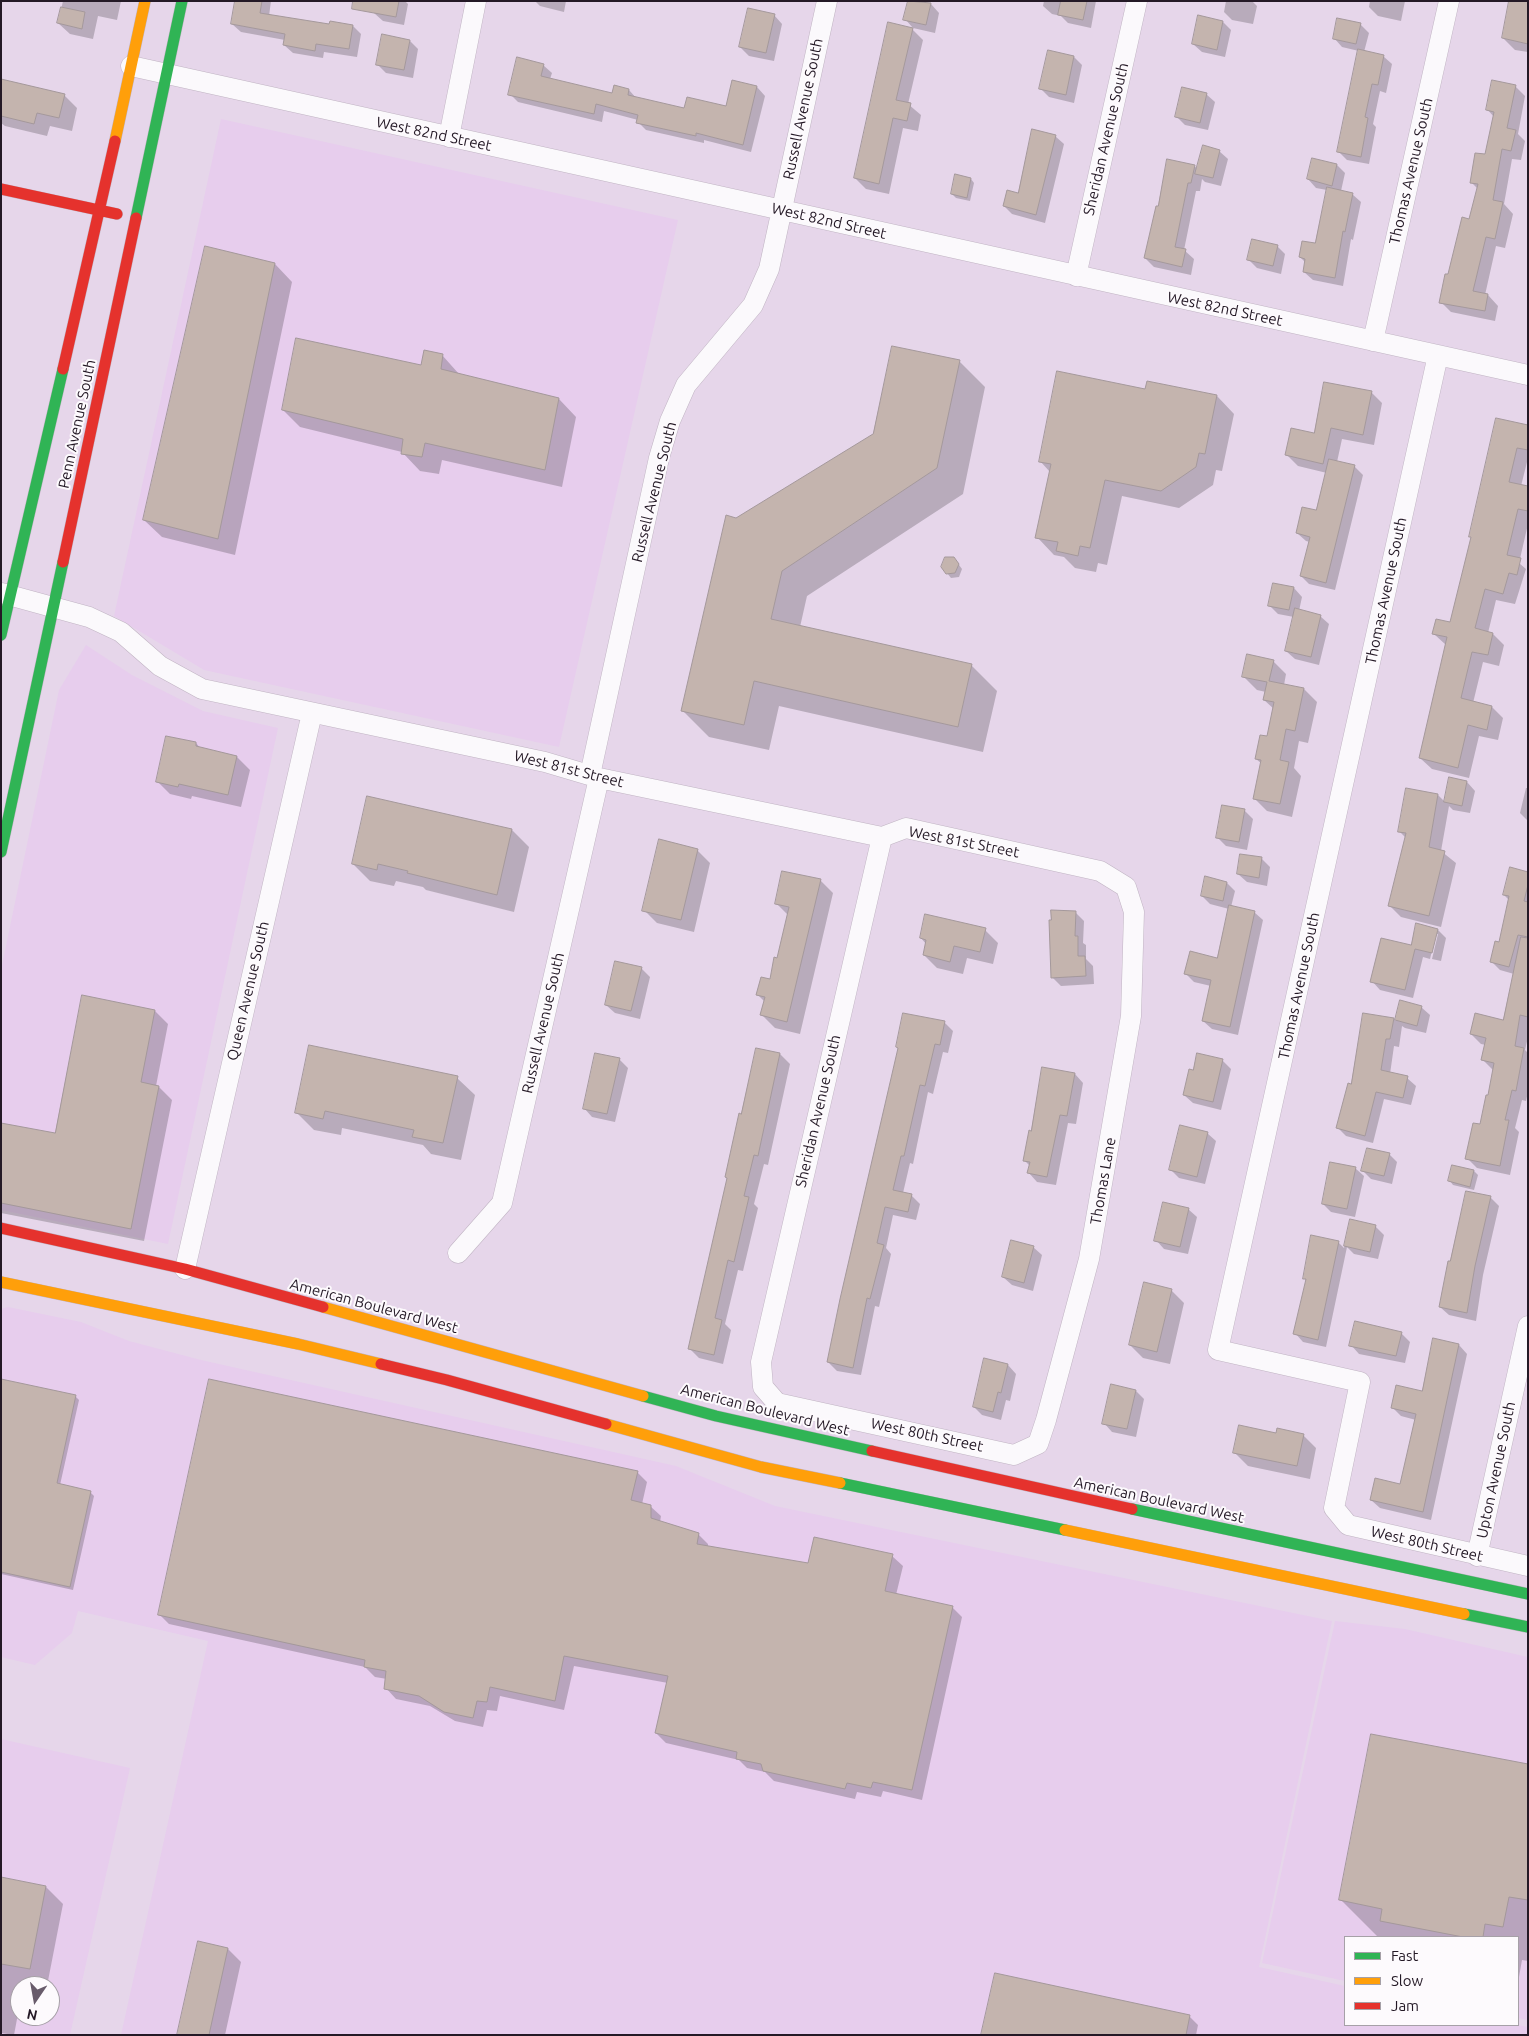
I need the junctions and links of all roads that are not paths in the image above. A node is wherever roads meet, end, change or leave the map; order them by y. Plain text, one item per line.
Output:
1 (145, 1) edge
2 (182, 1) edge
3 (476, 1) edge
4 (827, 1) edge
5 (1137, 1) edge
6 (1449, 1) edge
7 (131, 66) junction
8 (168, 75) junction
9 (449, 137) junction
10 (1, 188) edge
11 (100, 209) junction
12 (781, 210) junction
13 (137, 218) junction
14 (1076, 276) junction
15 (1373, 341) junction
16 (1438, 355) junction
17 (1528, 375) edge
18 (6, 594) edge
19 (54, 607) junction
20 (1, 635) edge
21 (312, 713) junction
22 (594, 776) junction
23 (882, 837) junction
24 (1, 852) edge
25 (1134, 912) joint
26 (1, 1228) edge
27 (458, 1253) dead end
28 (185, 1269) junction
29 (4, 1284) edge
30 (1528, 1326) edge
31 (763, 1387) joint
32 (1038, 1444) joint
33 (1334, 1508) joint
34 (1477, 1556) junction
35 (1528, 1566) edge
36 (1528, 1594) edge
37 (1528, 1627) edge

1 - 7 main road, Penn Avenue South
2 - 8 main road, Penn Avenue South
3 - 9 street
4 - 12 street, Russell Avenue South
5 - 14 street, Sheridan Avenue South
6 - 15 street, Thomas Avenue South
7 - 8 street, West 82nd Street
7 - 11 main road, Penn Avenue South
8 - 9 street, West 82nd Street
8 - 13 main road, Penn Avenue South
9 - 12 street, West 82nd Street
10 - 11 main road
11 - 13 main road
11 - 18 main road, Penn Avenue South
12 - 14 street, West 82nd Street
12 - 22 street, Russell Avenue South
13 - 19 main road, Penn Avenue South
14 - 15 street, West 82nd Street
15 - 16 street, West 82nd Street
16 - 17 street, West 82nd Street
16 - 33 street, Thomas Avenue South
18 - 19 street, West 81st Street
18 - 20 main road, Penn Avenue South
19 - 21 street, West 81st Street
19 - 24 main road, Penn Avenue South
21 - 22 street, West 81st Street
21 - 28 street, Queen Avenue South
22 - 23 street, West 81st Street
22 - 27 street, Russell Avenue South
23 - 25 street, West 81st Street
23 - 31 street, Sheridan Avenue South
25 - 32 street, Thomas Lane
26 - 28 main road, American Boulevard West
28 - 36 main road, American Boulevard West
29 - 37 main road
30 - 34 street, Upton Avenue South
31 - 32 street, West 80th Street
33 - 34 street, West 80th Street
34 - 35 street, West 80th Street

